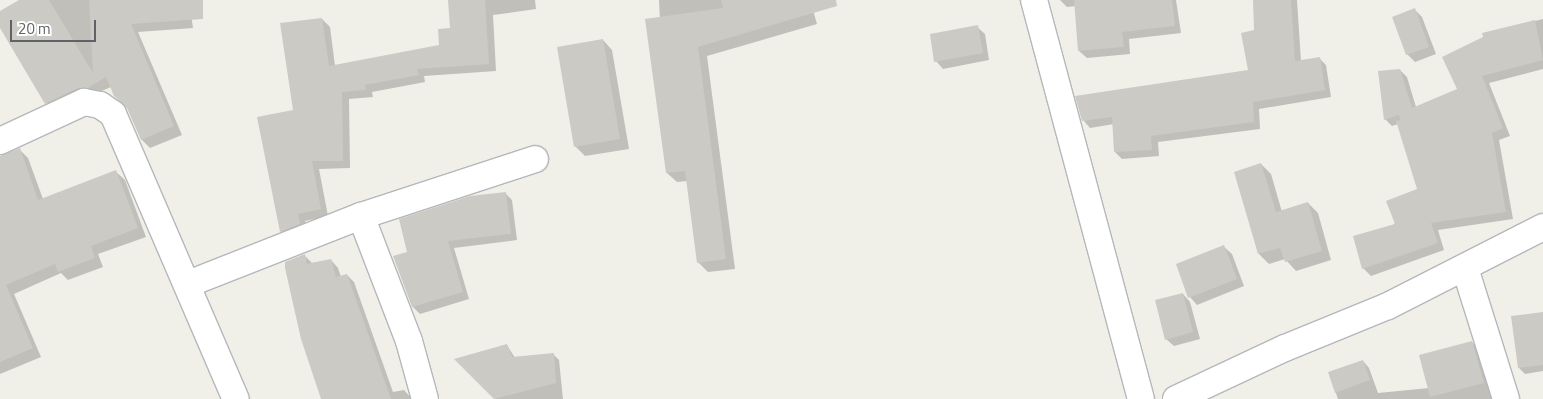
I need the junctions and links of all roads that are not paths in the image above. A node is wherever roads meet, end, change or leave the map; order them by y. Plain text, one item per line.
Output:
1 (1034, 0) edge
2 (0, 141) edge
3 (535, 159) dead end
4 (361, 216) junction
5 (1543, 227) edge
6 (1465, 268) junction
7 (188, 284) junction
8 (236, 399) edge
9 (425, 399) edge
10 (1141, 399) edge
11 (1176, 399) edge
12 (1506, 399) edge

1 - 10 street
2 - 7 street
3 - 4 street
4 - 7 street
4 - 9 street
5 - 6 street
6 - 11 street
6 - 12 street
7 - 8 street

